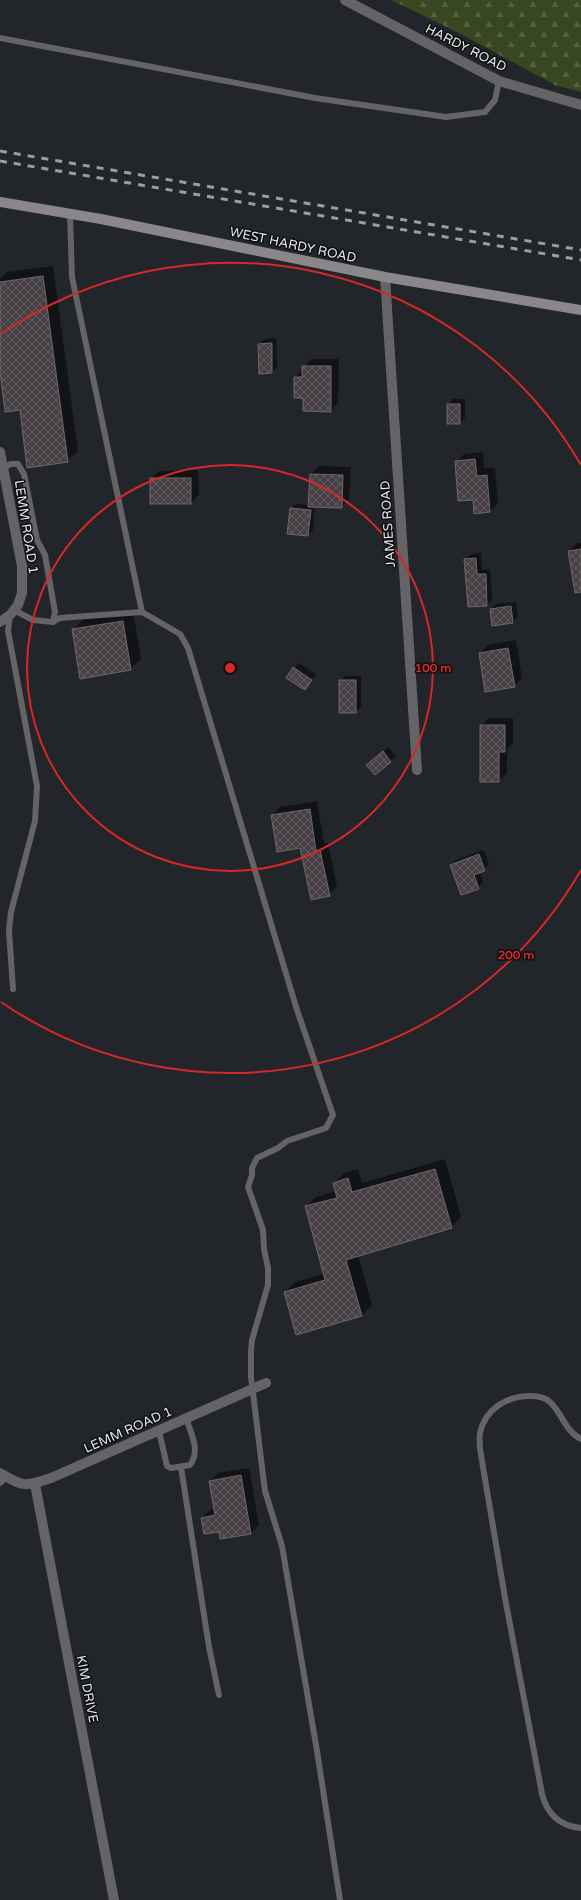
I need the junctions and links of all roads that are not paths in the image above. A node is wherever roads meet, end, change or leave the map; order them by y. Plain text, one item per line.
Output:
1 (345, 0) edge
2 (0, 38) edge
3 (500, 82) junction
4 (581, 105) edge
5 (0, 202) edge
6 (70, 214) junction
7 (385, 278) junction
8 (581, 310) edge
9 (0, 452) edge
10 (3, 468) junction
11 (142, 612) junction
12 (12, 613) junction
13 (0, 622) edge
14 (53, 622) junction
15 (417, 770) dead end
16 (13, 989) dead end
17 (266, 1383) dead end
18 (254, 1388) junction
19 (186, 1418) junction
20 (159, 1430) junction
21 (581, 1439) edge
22 (181, 1467) junction
23 (2, 1478) edge
24 (35, 1484) junction
25 (219, 1695) dead end
26 (581, 1828) edge
27 (114, 1900) edge
28 (340, 1900) edge

1 - 3 street, HARDY ROAD
2 - 3 lane
3 - 4 street, HARDY ROAD
5 - 6 main road, WEST HARDY ROAD
6 - 7 main road, WEST HARDY ROAD
6 - 11 lane
7 - 8 main road, WEST HARDY ROAD
7 - 15 street, JAMES ROAD
9 - 10 street, LEMM ROAD 1
10 - 12 street, LEMM ROAD 1
10 - 14 lane
11 - 14 lane
11 - 18 lane
12 - 13 street
12 - 14 lane
12 - 16 lane
17 - 18 street, LEMM ROAD 1
18 - 19 street, LEMM ROAD 1
18 - 28 lane
19 - 20 street, LEMM ROAD 1
19 - 22 lane
20 - 22 lane
20 - 24 street, LEMM ROAD 1
21 - 26 lane
22 - 25 lane
23 - 24 street, LEMM ROAD 1
24 - 27 street, KIM DRIVE

